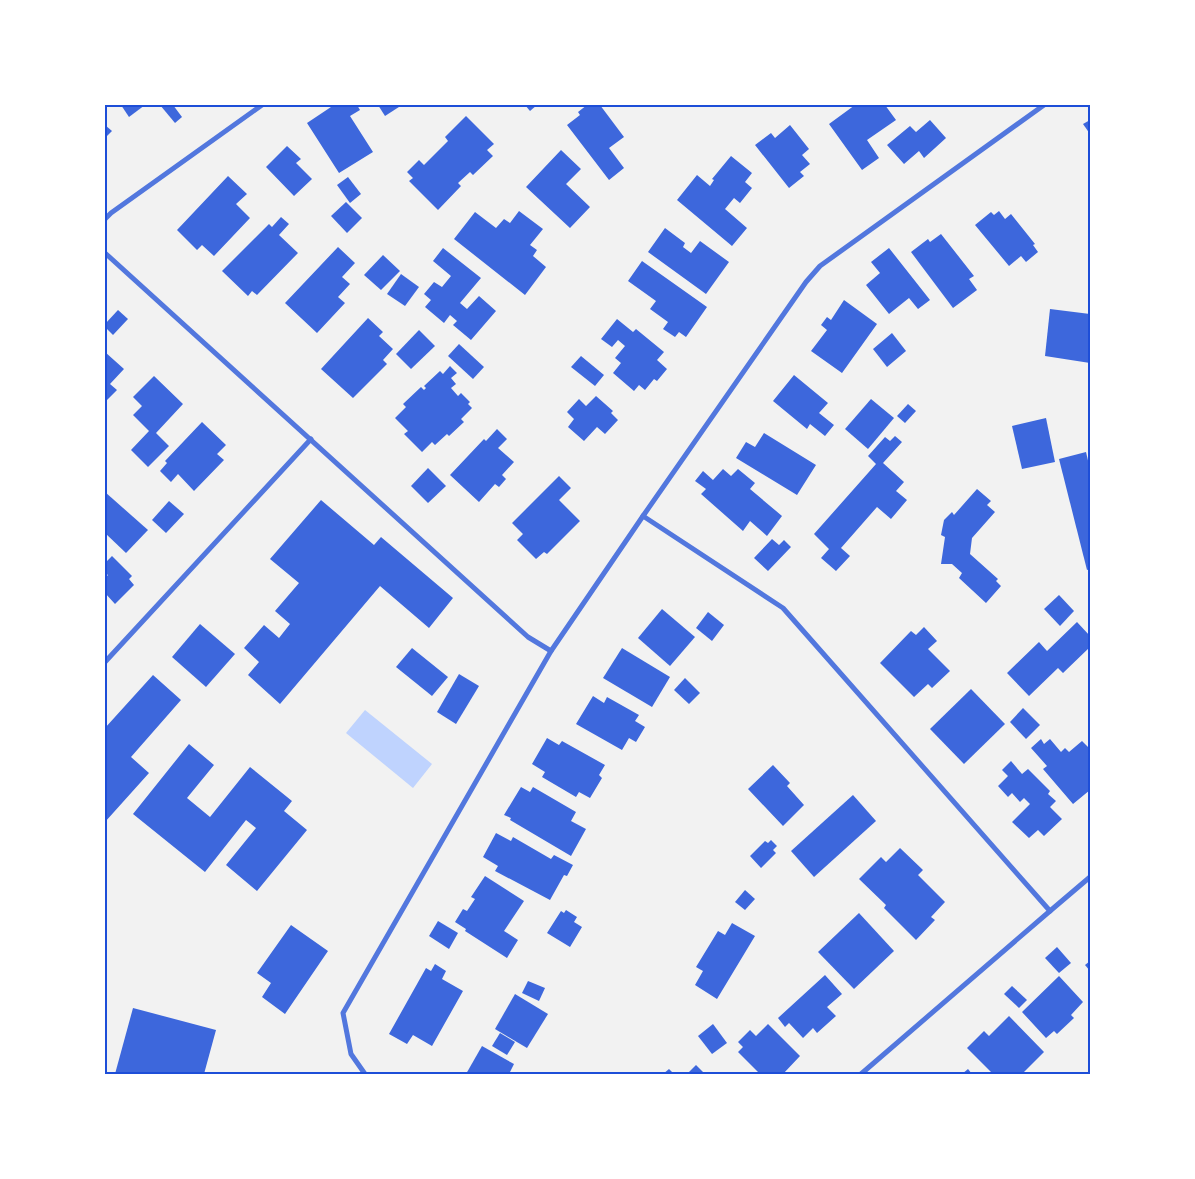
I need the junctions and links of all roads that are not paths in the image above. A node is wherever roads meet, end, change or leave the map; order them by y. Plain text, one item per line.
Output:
1 (262, 105) edge
2 (1044, 105) edge
3 (105, 218) edge
4 (105, 253) edge
5 (311, 439) junction
6 (643, 516) junction
7 (551, 652) junction
8 (105, 662) edge
9 (1090, 878) edge
10 (1050, 911) junction
11 (365, 1074) edge
12 (861, 1074) edge

1 - 3 street
2 - 6 street
4 - 5 street
5 - 7 street
5 - 8 street
6 - 7 street
6 - 10 street
7 - 11 street
9 - 10 street
10 - 12 street

